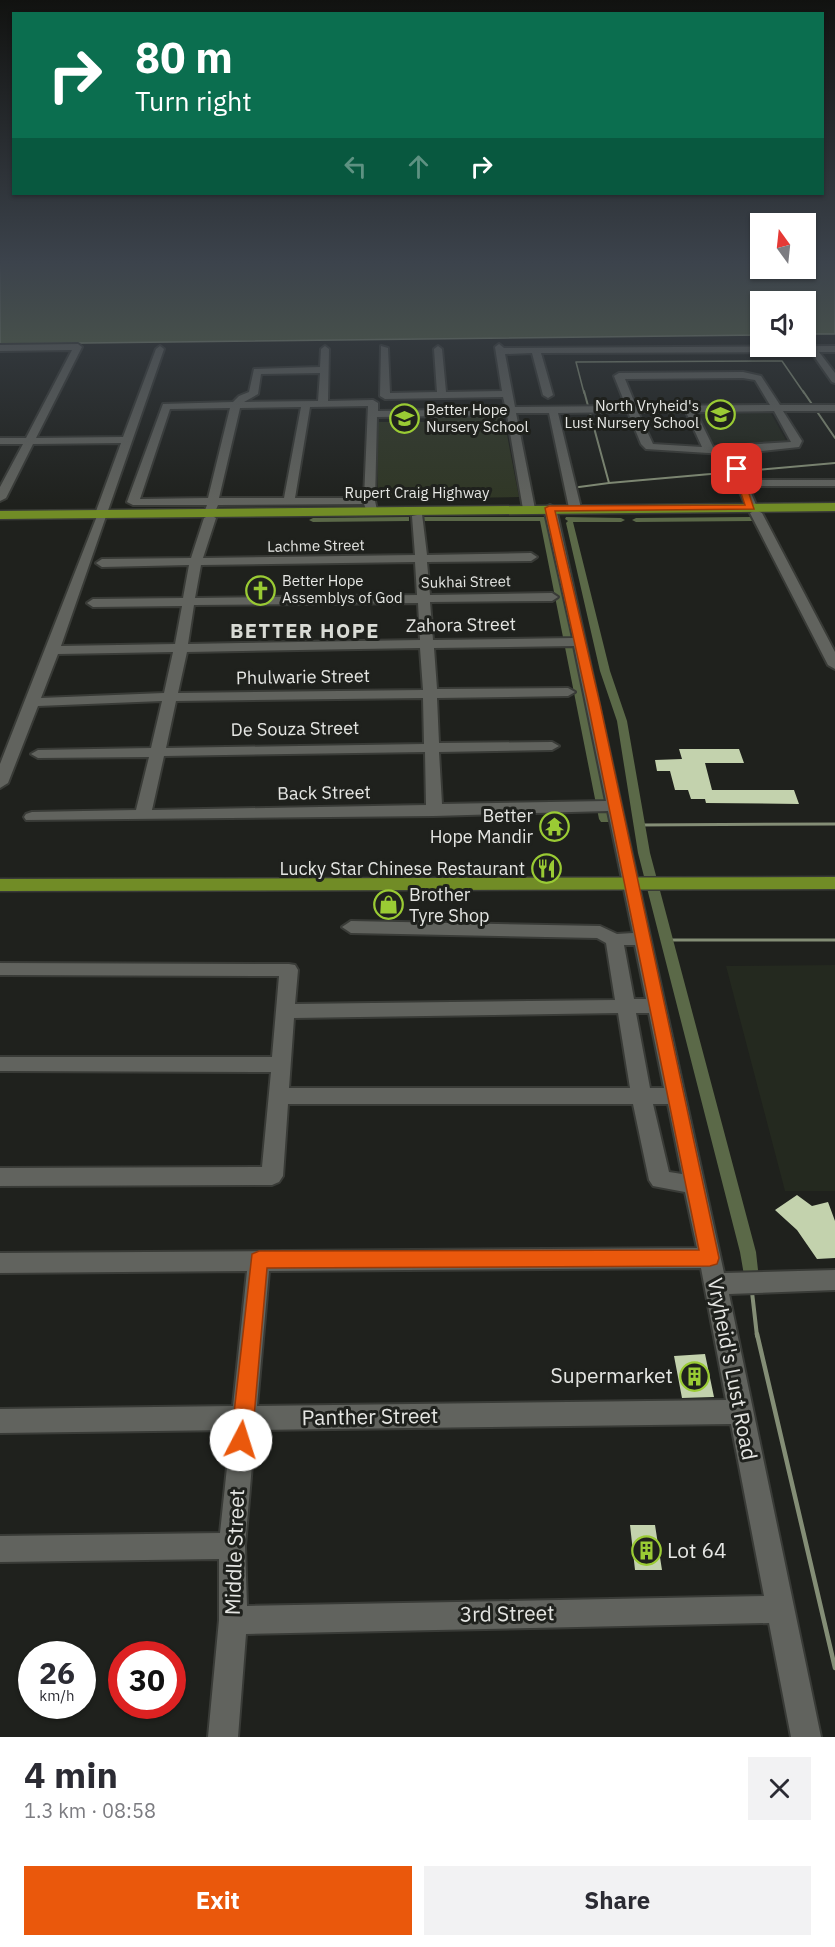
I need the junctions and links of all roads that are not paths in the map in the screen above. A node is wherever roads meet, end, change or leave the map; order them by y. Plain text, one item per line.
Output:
1 (0, 348) edge
2 (384, 348) dead end
3 (160, 349) dead end
4 (325, 349) dead end
5 (438, 349) dead end
6 (750, 349) edge
7 (816, 349) edge
8 (835, 349) edge
9 (674, 350) junction
10 (536, 351) junction
11 (816, 353) edge
12 (324, 370) junction
13 (686, 375) junction
14 (835, 380) edge
15 (508, 394) junction
16 (442, 395) junction
17 (548, 395) dead end
18 (306, 404) junction
19 (323, 404) junction
20 (236, 405) junction
21 (373, 408) junction
22 (778, 408) junction
23 (835, 408) edge
24 (632, 409) junction
25 (690, 409) junction
26 (553, 410) junction
27 (511, 411) junction
28 (127, 440) junction
29 (0, 441) edge
30 (30, 441) junction
31 (709, 450) junction
32 (728, 451) junction
33 (740, 476) junction
34 (835, 483) edge
35 (0, 498) edge
36 (289, 502) junction
37 (370, 505) junction
38 (835, 507) edge
39 (575, 508) junction
40 (529, 509) junction
41 (210, 510) junction
42 (753, 510) junction
43 (550, 512) junction
44 (835, 513) edge
45 (0, 515) edge
46 (101, 516) junction
47 (418, 516) junction
48 (0, 520) edge
49 (531, 556) dead end
50 (420, 559) junction
51 (102, 563) dead end
52 (195, 563) junction
53 (552, 597) dead end
54 (423, 599) junction
55 (189, 602) junction
56 (93, 603) dead end
57 (578, 642) junction
58 (426, 643) junction
59 (181, 647) junction
60 (53, 650) junction
61 (835, 665) edge
62 (568, 692) dead end
63 (430, 693) junction
64 (168, 698) junction
65 (39, 702) dead end
66 (432, 746) junction
67 (552, 746) dead end
68 (156, 752) junction
69 (38, 754) dead end
70 (0, 783) edge
71 (613, 806) junction
72 (434, 811) junction
73 (143, 815) junction
74 (32, 817) dead end
75 (645, 883) junction
76 (835, 883) edge
77 (0, 885) edge
78 (351, 927) dead end
79 (642, 938) junction
80 (614, 940) junction
81 (0, 969) edge
82 (657, 1006) junction
83 (628, 1007) junction
84 (286, 1011) junction
85 (0, 1064) edge
86 (281, 1065) junction
87 (279, 1096) junction
88 (676, 1096) junction
89 (642, 1098) junction
90 (0, 1177) edge
91 (695, 1184) junction
92 (710, 1258) junction
93 (259, 1260) junction
94 (0, 1263) edge
95 (835, 1280) edge
96 (714, 1284) junction
97 (740, 1412) junction
98 (243, 1419) junction
99 (0, 1421) edge
100 (232, 1546) junction
101 (0, 1549) edge
102 (782, 1609) junction
103 (233, 1620) junction
104 (223, 1737) edge
105 (806, 1737) edge

1 - 30 street
2 - 16 street
3 - 28 street
4 - 12 street
5 - 16 street
6 - 9 street
7 - 8 street
9 - 10 street
9 - 13 street
10 - 15 street
10 - 17 street
11 - 14 street
12 - 19 street
12 - 20 street
13 - 22 street
13 - 24 street
15 - 16 street
15 - 27 street
18 - 19 street
18 - 20 street
18 - 36 street
19 - 21 street
20 - 41 street
20 - 41 street
21 - 27 street
21 - 37 street
22 - 23 street
22 - 25 street
22 - 32 street
24 - 25 street
24 - 26 street
24 - 31 street
25 - 31 street
26 - 27 street
26 - 39 street
27 - 40 street
28 - 30 street
28 - 46 street
29 - 30 street
30 - 35 street
31 - 32 street
32 - 33 street
33 - 34 street
33 - 42 street
36 - 37 street
36 - 41 street
37 - 40 main road, Rupert Craig Highway
37 - 41 main road, Rupert Craig Highway
38 - 42 main road, Rupert Craig Highway
39 - 42 main road, Rupert Craig Highway
39 - 43 main road, Rupert Craig Highway
40 - 43 main road, Rupert Craig Highway
41 - 46 main road, Rupert Craig Highway
41 - 47 main road, Rupert Craig Highway
41 - 52 street
42 - 43 main road, Rupert Craig Highway
42 - 44 main road, Rupert Craig Highway
42 - 61 street
43 - 47 main road, Rupert Craig Highway
43 - 57 street, Vryheid's Lust Road
45 - 46 main road, Rupert Craig Highway
46 - 48 main road, Rupert Craig Highway
46 - 60 street
47 - 50 street
49 - 50 street, Lachme Street
50 - 52 street, Lachme Street
50 - 54 street
51 - 52 street, Lachme Street
52 - 55 street
53 - 54 street, Sukhai Street
54 - 55 street, Sukhai Street
54 - 58 street
55 - 56 street, Sukhai Street
55 - 59 street
57 - 58 street, Zahora Street
57 - 71 street, Vryheid's Lust Road
58 - 59 street, Zahora Street
58 - 63 street
59 - 60 street, Zahora Street
59 - 64 street
60 - 70 street
62 - 63 street, Phulwarie Street
63 - 64 street, Phulwarie Street
63 - 66 street
64 - 65 street, Phulwarie Street
64 - 68 street
66 - 67 street, De Souza Street
66 - 68 street, De Souza Street
66 - 72 street
68 - 69 street, De Souza Street
68 - 73 street
71 - 72 street, Back Street
71 - 75 street, Vryheid's Lust Road
72 - 73 street, Back Street
73 - 74 street, Back Street
75 - 76 main road
75 - 77 main road
75 - 79 street, Vryheid's Lust Road
78 - 80 street
79 - 80 street
79 - 82 street, Vryheid's Lust Road
80 - 83 street
81 - 84 street
82 - 83 street
82 - 88 street, Vryheid's Lust Road
83 - 84 street
83 - 89 street
84 - 86 street
85 - 86 street
86 - 87 street
87 - 89 street
87 - 90 street
88 - 89 street
88 - 91 street, Vryheid's Lust Road
89 - 91 street
91 - 92 street, Vryheid's Lust Road
92 - 93 street
92 - 96 street, Vryheid's Lust Road
93 - 94 street
93 - 98 street, Middle Street
95 - 96 street
96 - 97 street, Vryheid's Lust Road
97 - 98 street, Panther Street
97 - 102 street, Vryheid's Lust Road
98 - 99 street, Panther Street
98 - 100 street, Middle Street
100 - 101 street
100 - 103 street, Middle Street
102 - 103 street, 3rd Street
102 - 105 street, Vryheid's Lust Road
103 - 104 street, Middle Street

